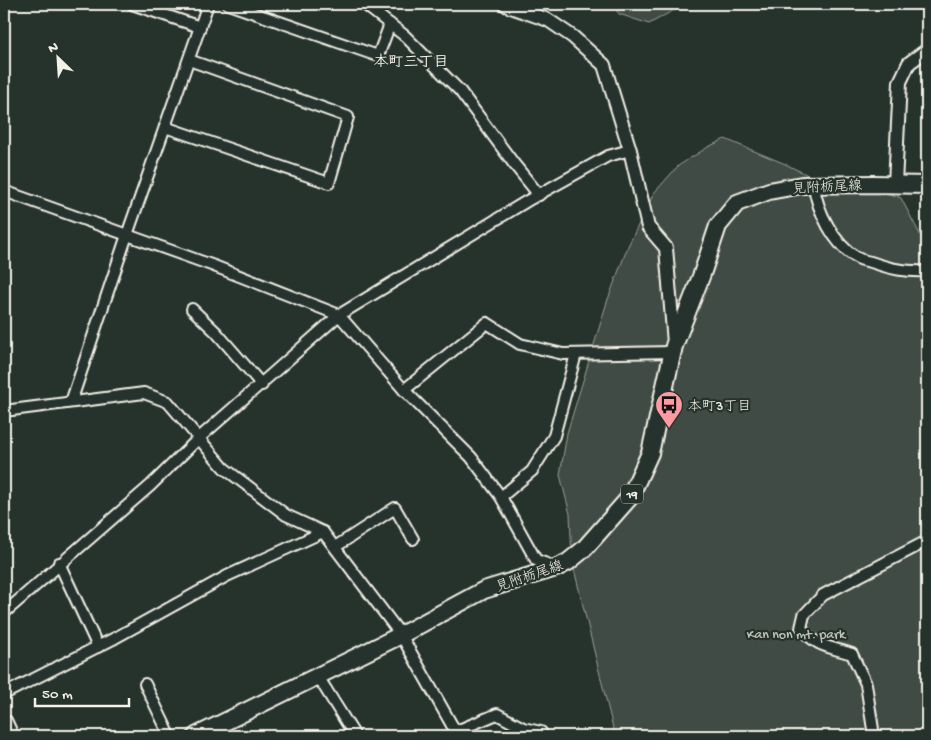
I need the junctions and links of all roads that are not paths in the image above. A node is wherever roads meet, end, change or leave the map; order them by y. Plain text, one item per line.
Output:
1 (132, 4) edge
2 (208, 4) edge
3 (228, 4) edge
4 (364, 4) edge
5 (505, 4) edge
6 (390, 24) junction
7 (200, 27) junction
8 (927, 50) edge
9 (188, 60) junction
10 (165, 127) junction
11 (630, 150) junction
12 (895, 184) junction
13 (927, 185) edge
14 (814, 186) junction
15 (4, 191) edge
16 (539, 195) junction
17 (127, 235) junction
18 (927, 271) edge
19 (192, 309) dead end
20 (339, 315) junction
21 (674, 349) junction
22 (576, 354) junction
23 (262, 385) junction
24 (404, 390) junction
25 (71, 402) junction
26 (4, 411) edge
27 (198, 439) junction
28 (501, 497) junction
29 (324, 532) junction
30 (413, 539) dead end
31 (927, 541) edge
32 (335, 547) junction
33 (59, 563) junction
34 (556, 568) junction
35 (4, 613) edge
36 (401, 634) junction
37 (98, 647) junction
38 (317, 675) junction
39 (144, 684) dead end
40 (4, 694) edge
41 (4, 722) edge
42 (456, 734) edge
43 (10, 736) edge
44 (170, 736) edge
45 (196, 736) edge
46 (355, 736) edge
47 (543, 736) edge
48 (874, 736) edge

1 - 7 street
2 - 7 street
3 - 6 street
4 - 6 street
5 - 11 street
6 - 16 street
7 - 9 street
8 - 12 street
9 - 10 street
9 - 10 street
10 - 17 street
11 - 16 street
11 - 21 street
12 - 13 main road, 見附栃尾線 / 19
12 - 14 main road, 見附栃尾線 / 19
14 - 18 street
14 - 21 main road, 見附栃尾線 / 19
15 - 17 street
16 - 20 street
17 - 20 street
17 - 25 street
19 - 23 street
20 - 23 street
20 - 24 street
21 - 22 street
21 - 34 main road, 見附栃尾線 / 19
22 - 24 street
22 - 28 street
23 - 27 street
24 - 28 street
25 - 26 street
25 - 27 street
27 - 29 street
27 - 33 street
28 - 34 street
29 - 32 street
29 - 37 street
30 - 32 street
31 - 48 street
32 - 36 street
33 - 35 street
33 - 37 street
34 - 36 main road, 見附栃尾線 / 19
36 - 38 main road, 見附栃尾線 / 19
36 - 42 street
37 - 40 street
38 - 45 main road, 見附栃尾線 / 19
38 - 46 street
39 - 44 street
41 - 43 main road
42 - 47 street

